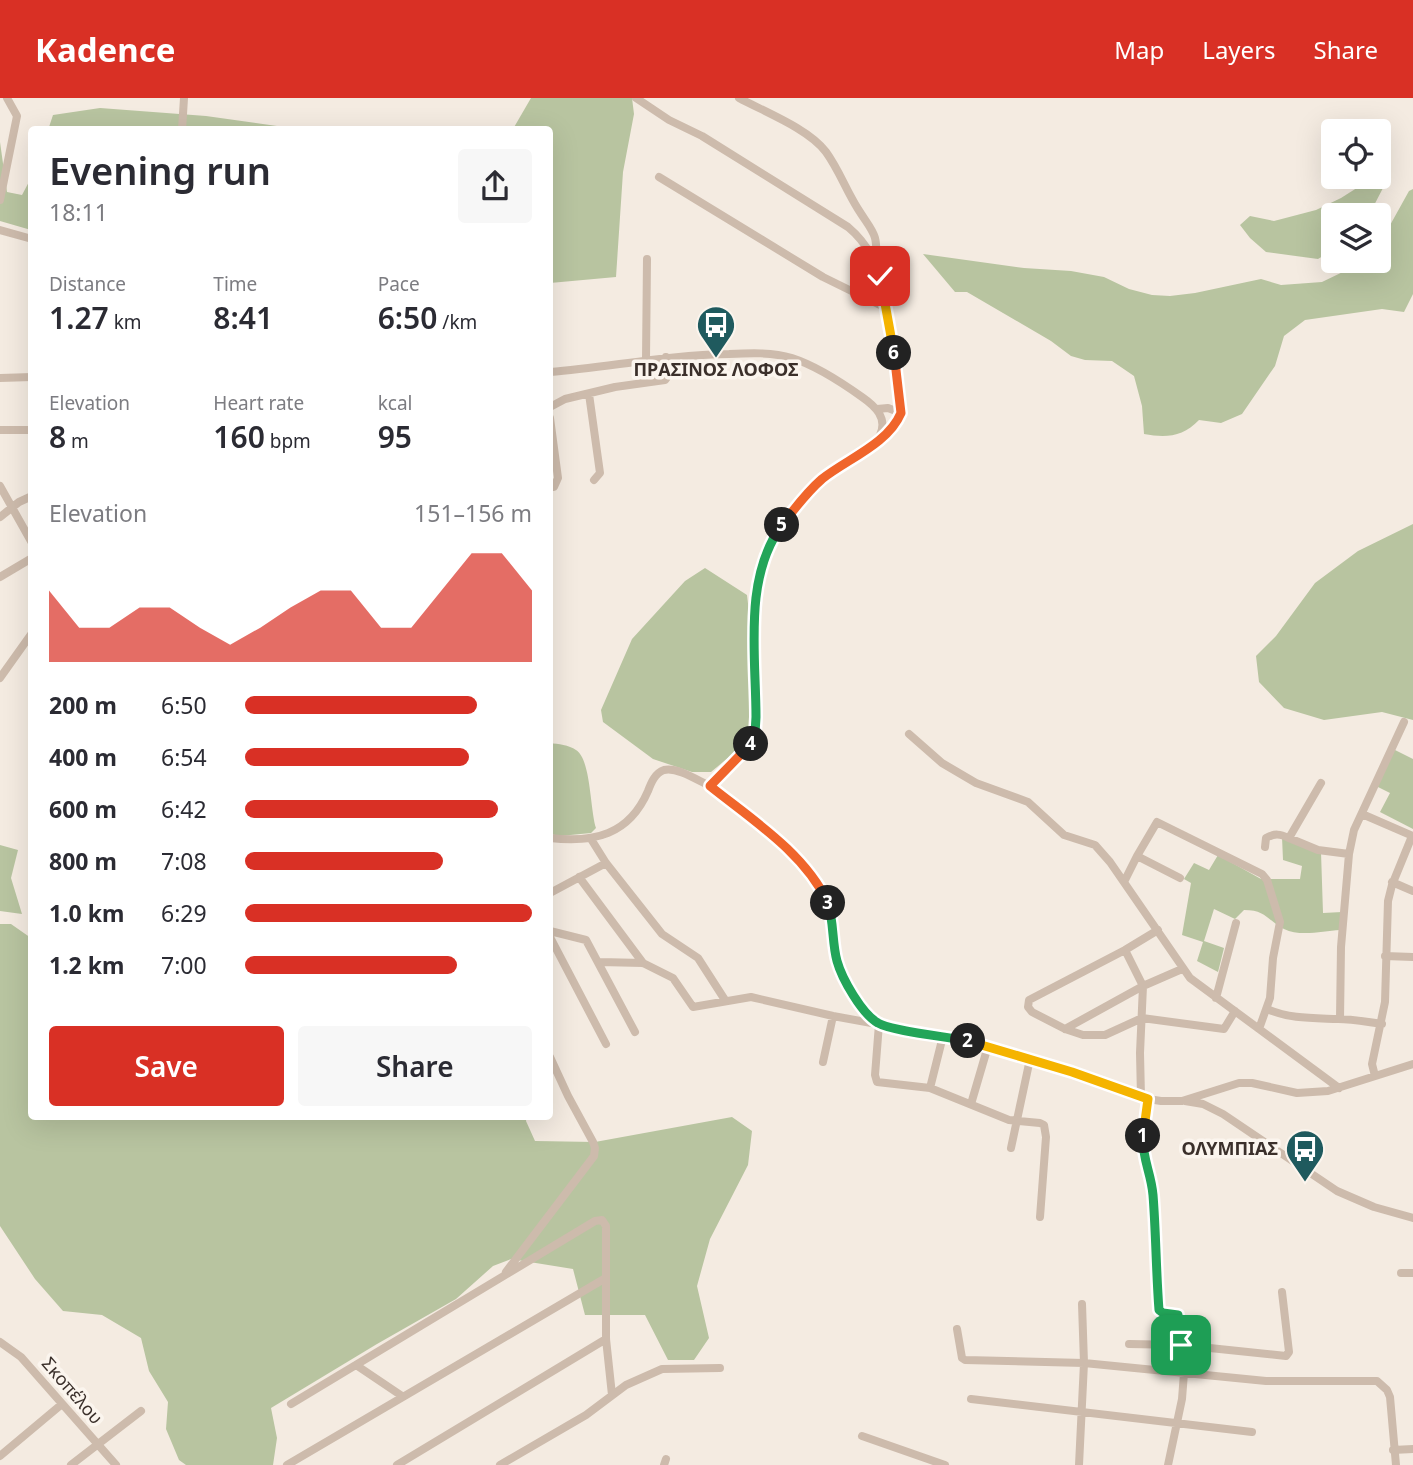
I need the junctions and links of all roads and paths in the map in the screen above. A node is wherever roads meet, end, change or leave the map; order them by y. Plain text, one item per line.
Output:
1 (7, 98) edge
2 (184, 98) edge
3 (636, 98) edge
4 (739, 98) edge
5 (182, 126) edge
6 (659, 177) dead end
7 (0, 200) edge
8 (0, 230) edge
9 (28, 238) edge
10 (647, 259) dead end
11 (876, 265) junction
12 (888, 309) junction
13 (666, 357) junction
14 (646, 359) junction
15 (553, 372) edge
16 (28, 377) edge
17 (0, 378) edge
18 (589, 394) junction
19 (553, 405) edge
20 (877, 409) junction
21 (901, 413) junction
22 (0, 430) edge
23 (28, 430) edge
24 (878, 439) junction
25 (553, 440) edge
26 (594, 480) dead end
27 (0, 486) edge
28 (553, 487) edge
29 (28, 498) edge
30 (12, 508) junction
31 (0, 517) edge
32 (28, 535) edge
33 (28, 560) edge
34 (0, 577) edge
35 (28, 639) edge
36 (0, 678) edge
37 (1404, 722) dead end
38 (909, 734) dead end
39 (1321, 783) dead end
40 (710, 786) junction
41 (1362, 814) junction
42 (1413, 836) edge
43 (553, 838) edge
44 (1289, 838) junction
45 (591, 839) junction
46 (1265, 847) dead end
47 (1349, 854) junction
48 (1137, 856) junction
49 (606, 863) junction
50 (579, 877) junction
51 (1180, 878) dead end
52 (1124, 882) junction
53 (1392, 883) junction
54 (553, 891) edge
55 (1413, 891) edge
56 (1236, 923) dead end
57 (1158, 930) junction
58 (553, 932) edge
59 (553, 943) edge
60 (1125, 950) junction
61 (1385, 956) junction
62 (1413, 957) edge
63 (600, 962) junction
64 (643, 963) junction
65 (1182, 968) junction
66 (1143, 986) junction
67 (1216, 998) junction
68 (725, 1000) junction
69 (1267, 1009) junction
70 (1235, 1011) junction
71 (833, 1016) junction
72 (1142, 1018) junction
73 (1340, 1019) junction
74 (879, 1024) junction
75 (1382, 1024) junction
76 (1065, 1029) junction
77 (1259, 1029) junction
78 (635, 1032) dead end
79 (943, 1036) junction
80 (606, 1044) dead end
81 (988, 1046) junction
82 (1030, 1059) junction
83 (823, 1062) dead end
84 (553, 1063) edge
85 (1413, 1064) edge
86 (1375, 1076) junction
87 (930, 1088) junction
88 (1339, 1088) junction
89 (1144, 1098) junction
90 (1182, 1101) junction
91 (971, 1104) junction
92 (1015, 1121) junction
93 (1011, 1148) dead end
94 (1040, 1217) dead end
95 (1413, 1218) edge
96 (1401, 1273) dead end
97 (1413, 1273) edge
98 (504, 1276) junction
99 (604, 1279) junction
100 (1282, 1292) dead end
101 (1082, 1304) dead end
102 (957, 1329) dead end
103 (606, 1339) junction
104 (0, 1342) edge
105 (1129, 1344) dead end
106 (1181, 1345) junction
107 (1084, 1363) junction
108 (356, 1365) junction
109 (720, 1368) dead end
110 (1184, 1373) junction
111 (612, 1395) junction
112 (402, 1396) junction
113 (971, 1399) dead end
114 (62, 1404) junction
115 (291, 1404) dead end
116 (141, 1411) dead end
117 (1081, 1413) junction
118 (1178, 1423) junction
119 (1252, 1432) dead end
120 (862, 1436) dead end
121 (96, 1443) junction
122 (1413, 1449) edge
123 (1393, 1450) junction
124 (0, 1456) edge
125 (71, 1465) edge
126 (116, 1465) edge
127 (287, 1465) edge
128 (397, 1465) edge
129 (500, 1465) edge
130 (945, 1465) edge
131 (1079, 1465) edge
132 (1168, 1465) edge
133 (1396, 1465) edge

1 - 7 street
2 - 5 street
3 - 11 street
4 - 11 street
6 - 12 street
8 - 9 street
10 - 14 street
11 - 12 street
12 - 21 street
13 - 14 street
13 - 18 street
13 - 20 street
14 - 15 street
16 - 17 street
18 - 19 street
18 - 26 street
20 - 21 street
20 - 24 street
21 - 24 street
22 - 23 street
24 - 40 street
25 - 28 street
27 - 30 street
29 - 30 street
30 - 31 street
30 - 32 street
33 - 34 street
35 - 36 street
37 - 41 street
38 - 52 street
39 - 44 street
40 - 45 street
40 - 74 street
41 - 42 street
41 - 47 street
42 - 53 street
43 - 45 street
44 - 46 street
44 - 47 street
45 - 49 street
47 - 73 street
48 - 51 street
48 - 52 street
48 - 69 street
49 - 50 street
49 - 68 street
50 - 54 street
50 - 64 street
52 - 57 street
53 - 55 street
53 - 61 street
56 - 67 street
57 - 60 street
57 - 65 street
58 - 63 street
59 - 80 street
60 - 66 street
60 - 76 street
61 - 62 street
61 - 75 street
63 - 64 street
63 - 78 street
64 - 68 street
65 - 66 street
65 - 67 street
66 - 72 street
66 - 76 street
67 - 70 street
68 - 71 street
69 - 73 street
69 - 77 street
70 - 72 street
70 - 77 street
71 - 74 street
71 - 83 street
72 - 76 street
72 - 89 street
73 - 75 street
74 - 79 street
74 - 87 street
75 - 86 street
77 - 88 street
79 - 81 street
79 - 87 street
81 - 82 street
81 - 91 street
82 - 89 street
82 - 92 street
84 - 98 street
85 - 86 street
86 - 88 street
87 - 91 street
88 - 90 street
89 - 90 street
89 - 106 street
90 - 95 street
91 - 92 street
92 - 93 street
92 - 94 street
96 - 97 street
98 - 99 street
98 - 108 street
99 - 103 street
99 - 112 street
100 - 106 street
101 - 107 street
102 - 107 street
103 - 111 street
103 - 128 street
104 - 114 street, Σκοπέλου
105 - 106 street
106 - 110 street
107 - 110 street
107 - 117 street
108 - 112 street
108 - 115 street
109 - 111 street
110 - 118 street
110 - 123 street
111 - 129 street
112 - 127 street
113 - 117 street
114 - 121 street, Σκοπέλου
114 - 124 street
116 - 121 street
117 - 118 street
117 - 131 street
118 - 119 street
118 - 132 street
120 - 130 street
121 - 125 street
121 - 126 street, Σκοπέλου
122 - 123 street
123 - 133 street

